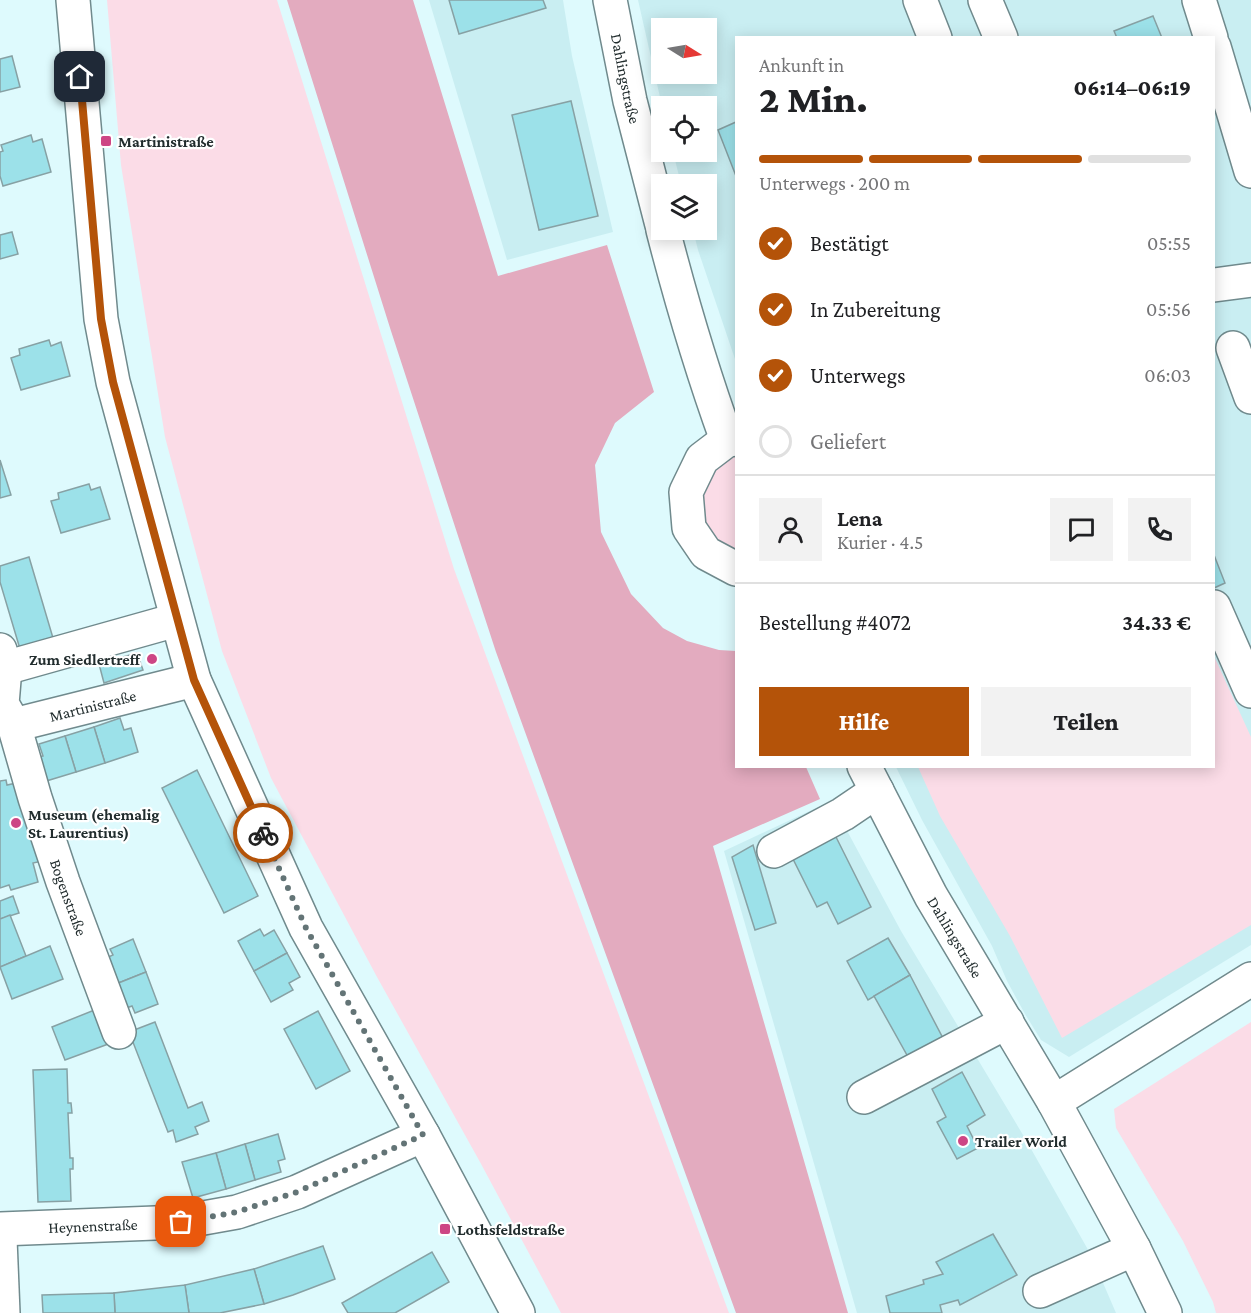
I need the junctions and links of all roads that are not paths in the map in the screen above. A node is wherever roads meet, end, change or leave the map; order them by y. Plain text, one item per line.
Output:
1 (73, 0) edge
2 (610, 0) edge
3 (920, 0) edge
4 (985, 0) edge
5 (1199, 0) edge
6 (934, 36) edge
7 (977, 36) edge
8 (999, 36) edge
9 (1210, 36) edge
10 (1215, 50) edge
11 (1251, 171) edge
12 (651, 184) edge
13 (665, 240) edge
14 (1251, 280) edge
15 (1215, 285) edge
16 (1232, 347) edge
17 (1251, 397) edge
18 (732, 439) edge
19 (735, 568) edge
20 (1215, 609) edge
21 (176, 620) junction
22 (3, 659) edge
23 (194, 680) junction
24 (1251, 691) edge
25 (6, 711) edge
26 (870, 779) edge
27 (774, 850) dead end
28 (1251, 979) edge
29 (1006, 1022) junction
30 (119, 1032) dead end
31 (864, 1097) dead end
32 (1054, 1102) junction
33 (423, 1135) junction
34 (0, 1229) edge
35 (0, 1239) edge
36 (1134, 1249) junction
37 (1040, 1291) dead end
38 (3, 1313) edge
39 (518, 1313) edge
40 (1165, 1313) edge

1 - 21 street
2 - 12 street, Dahlingstraße
3 - 6 street
4 - 7 street
4 - 8 street
5 - 9 street
10 - 11 street
13 - 18 street, Dahlingstraße
14 - 15 street
16 - 17 street
18 - 19 street, Dahlingstraße
20 - 24 street
21 - 22 street
21 - 23 street
22 - 25 street
23 - 25 street, Martinistraße
23 - 33 street
25 - 30 street, Bogenstraße
26 - 27 street
26 - 29 street, Dahlingstraße
28 - 32 street
29 - 31 street
29 - 32 street, Dahlingstraße
32 - 36 street, Dahlingstraße
33 - 34 street, Heynenstraße
33 - 39 street
35 - 38 street
36 - 37 street
36 - 40 street, Dahlingstraße

